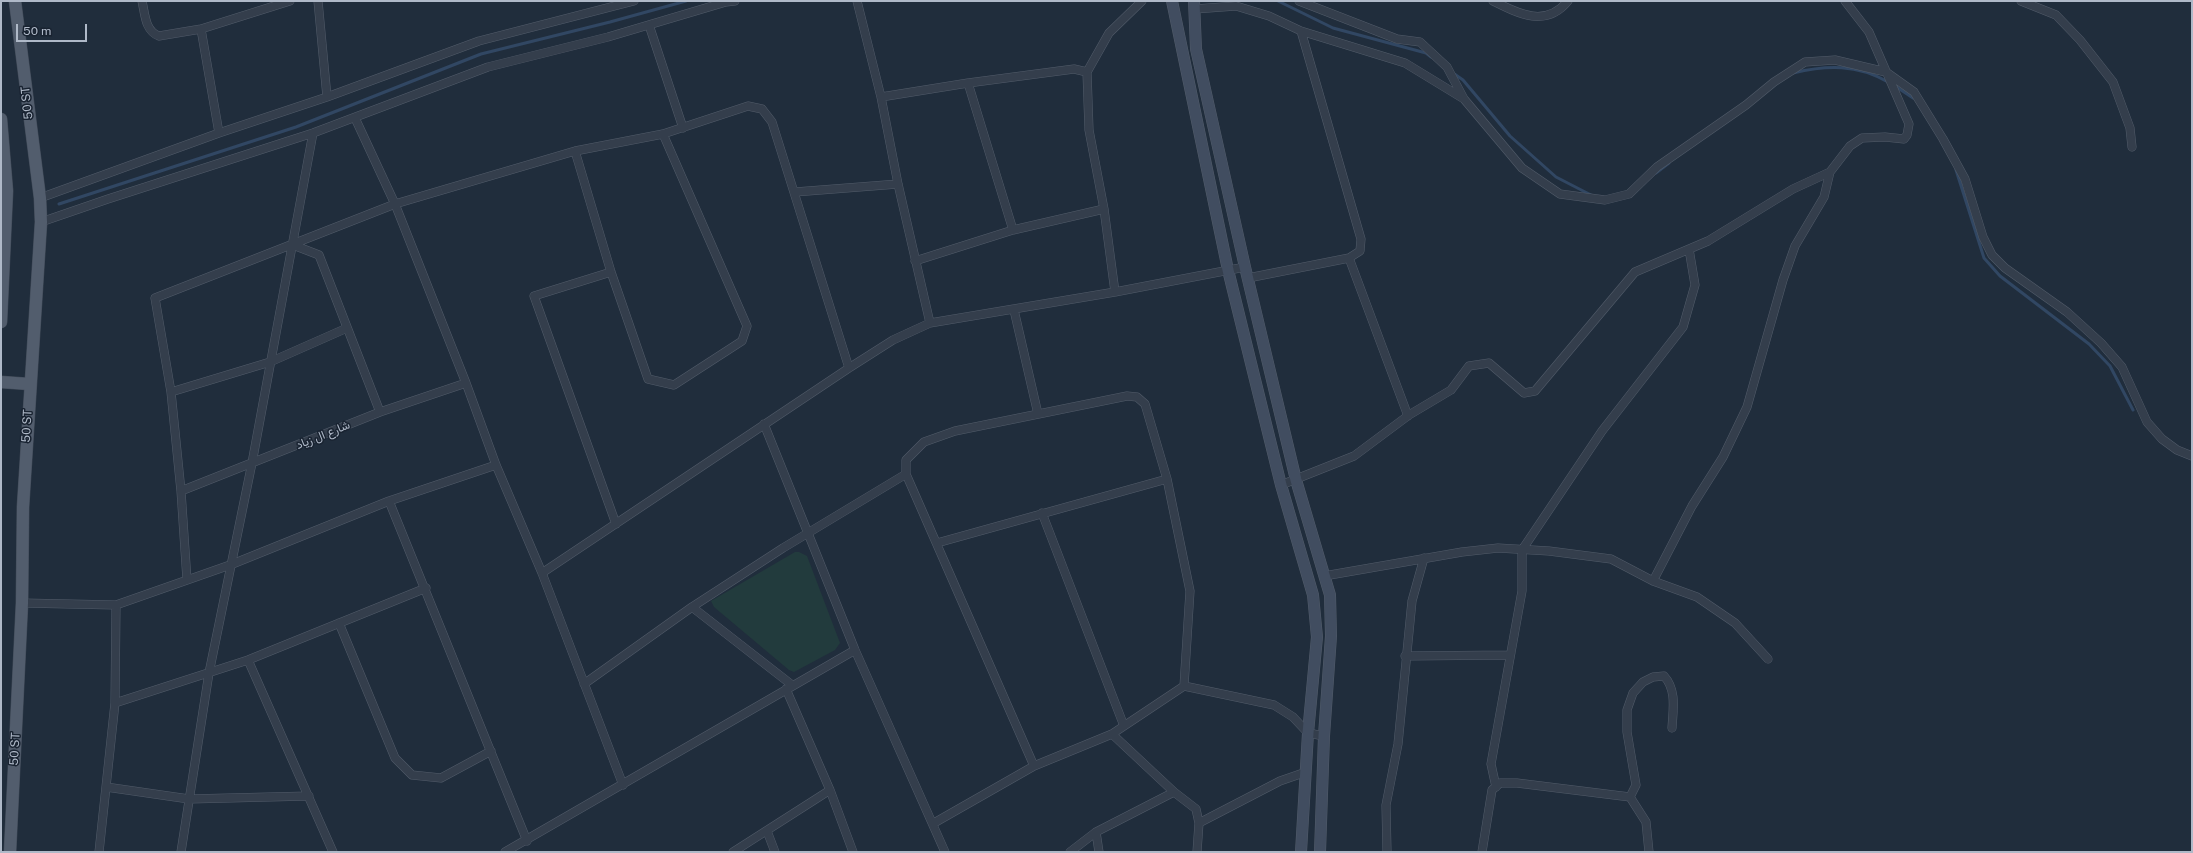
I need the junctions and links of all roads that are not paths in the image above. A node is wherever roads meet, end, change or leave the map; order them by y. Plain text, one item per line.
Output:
1 (15, 1) edge
2 (142, 1) edge
3 (290, 1) edge
4 (318, 1) edge
5 (634, 1) edge
6 (735, 1) edge
7 (857, 1) edge
8 (1142, 1) edge
9 (1172, 1) edge
10 (1300, 1) edge
11 (1493, 1) edge
12 (1568, 1) edge
13 (1845, 1) edge
14 (2021, 1) edge
15 (1194, 5) edge
16 (649, 25) junction
17 (201, 29) junction
18 (1301, 31) junction
19 (1087, 72) junction
20 (1886, 72) junction
21 (968, 83) junction
22 (881, 97) junction
23 (327, 98) junction
24 (1464, 99) junction
25 (355, 118) junction
26 (1, 119) edge
27 (683, 128) junction
28 (219, 133) junction
29 (313, 133) junction
30 (663, 134) junction
31 (2132, 147) dead end
32 (575, 151) junction
33 (1830, 172) junction
34 (898, 184) junction
35 (4, 192) edge
36 (795, 192) junction
37 (40, 198) junction
38 (395, 204) junction
39 (1104, 209) junction
40 (41, 222) junction
41 (1013, 230) junction
42 (293, 245) junction
43 (1689, 249) junction
44 (1349, 258) junction
45 (915, 261) junction
46 (1245, 267) junction
47 (1228, 270) junction
48 (611, 272) junction
49 (1248, 278) junction
50 (1115, 292) junction
51 (1014, 310) junction
52 (1, 322) edge
53 (930, 323) junction
54 (347, 328) junction
55 (270, 362) junction
56 (849, 368) junction
57 (1, 382) edge
58 (466, 383) junction
59 (29, 384) junction
60 (171, 392) junction
61 (380, 412) junction
62 (1038, 414) junction
63 (1408, 416) junction
64 (764, 424) junction
65 (2192, 456) edge
66 (252, 463) junction
67 (496, 465) junction
68 (906, 474) junction
69 (1166, 479) junction
70 (1296, 480) junction
71 (1281, 485) junction
72 (181, 491) junction
73 (390, 501) junction
74 (1042, 514) junction
75 (616, 524) junction
76 (808, 534) junction
77 (937, 543) junction
78 (1522, 550) junction
79 (1424, 558) junction
80 (230, 565) junction
81 (542, 573) junction
82 (1324, 576) junction
83 (187, 580) junction
84 (1652, 581) junction
85 (426, 588) junction
86 (22, 603) junction
87 (116, 605) junction
88 (692, 607) junction
89 (339, 623) junction
90 (855, 650) junction
91 (1510, 655) junction
92 (1405, 656) junction
93 (1768, 659) dead end
94 (248, 660) junction
95 (209, 673) junction
96 (584, 684) junction
97 (1184, 686) junction
98 (789, 687) junction
99 (115, 703) junction
100 (1124, 726) junction
101 (1672, 728) dead end
102 (1308, 733) junction
103 (1112, 734) junction
104 (1324, 736) junction
105 (491, 750) junction
106 (1034, 766) junction
107 (1306, 772) junction
108 (623, 784) junction
109 (106, 787) junction
110 (1496, 787) junction
111 (830, 790) junction
112 (1174, 792) junction
113 (309, 796) junction
114 (1630, 797) junction
115 (189, 799) junction
116 (934, 823) junction
117 (1199, 824) junction
118 (767, 831) junction
119 (1096, 832) junction
120 (527, 840) junction
121 (10, 852) edge
122 (99, 852) edge
123 (181, 852) edge
124 (333, 852) edge
125 (505, 852) edge
126 (733, 852) edge
127 (775, 852) edge
128 (853, 852) edge
129 (945, 852) edge
130 (1070, 852) edge
131 (1099, 852) edge
132 (1197, 852) edge
133 (1301, 852) edge
134 (1320, 852) edge
135 (1387, 852) edge
136 (1482, 852) edge
137 (1649, 852) edge

1 - 37 main road, 50 ST
2 - 17 street
3 - 17 street
4 - 23 street
5 - 23 street
6 - 16 street
7 - 22 street
8 - 19 street
9 - 47 main road
10 - 24 street
11 - 12 street
13 - 20 street
14 - 31 street
15 - 18 street
15 - 46 main road
16 - 25 street
16 - 27 street
17 - 28 street
18 - 24 street
18 - 44 street
19 - 21 street
19 - 39 street
20 - 24 street
20 - 33 street
20 - 65 street
21 - 22 street
21 - 41 street
22 - 34 street
23 - 28 street
25 - 29 street
25 - 38 street
26 - 35 main road
27 - 30 street
27 - 36 street
28 - 37 street
29 - 40 street
29 - 42 street
30 - 32 street
30 - 48 street
32 - 38 street
32 - 48 street
33 - 43 street
33 - 84 street
34 - 36 street
34 - 45 street
35 - 52 main road
36 - 56 street
37 - 40 main road, 50 ST
38 - 42 street
38 - 58 street
39 - 41 street
39 - 50 street
40 - 59 main road, 50 ST
41 - 45 street
42 - 54 street
42 - 55 street
42 - 60 street
43 - 63 street
43 - 78 street
44 - 49 street
44 - 63 street
45 - 53 street
46 - 47 street
46 - 49 main road
47 - 50 street
47 - 71 main road
48 - 75 street
49 - 70 main road
50 - 51 street
51 - 53 street
51 - 62 street
53 - 56 street
54 - 55 street
54 - 61 street
55 - 60 street
55 - 66 street
56 - 64 street
57 - 59 main road
58 - 61 street, شارع ال زياد
58 - 67 street
59 - 86 main road, 50 ST
60 - 72 street
61 - 66 street, شارع ال زياد
62 - 68 street
62 - 69 street
63 - 70 street
64 - 75 street
64 - 76 street
66 - 72 street, شارع ال زياد
66 - 80 street
67 - 73 street
67 - 81 street
68 - 76 street
68 - 77 street
69 - 74 street
69 - 97 street
70 - 71 street
70 - 82 main road
71 - 102 main road
72 - 83 street
73 - 80 street
73 - 85 street
74 - 77 street
74 - 100 street
75 - 81 street
76 - 88 street
76 - 90 street
77 - 106 street
78 - 79 street
78 - 84 street
78 - 91 street
79 - 82 street
79 - 92 street
80 - 83 street
80 - 95 street
81 - 96 street
82 - 104 main road
83 - 87 street
84 - 93 street
85 - 89 street
85 - 105 street
86 - 87 street
86 - 121 main road, 50 ST
87 - 99 street
88 - 96 street
88 - 98 street
89 - 94 street
89 - 105 street
90 - 98 street
90 - 116 street
91 - 92 street
91 - 110 street
92 - 135 street
94 - 95 street
94 - 113 street
95 - 99 street
95 - 115 street
96 - 108 street
97 - 100 street
97 - 102 street
98 - 108 street
98 - 111 street
99 - 109 street
100 - 103 street
101 - 114 street
102 - 104 street
102 - 107 main road
103 - 106 street
103 - 112 street
104 - 134 main road
105 - 120 street
106 - 116 street
107 - 117 street
107 - 133 main road
108 - 120 street
109 - 115 street
109 - 122 street
110 - 114 street
110 - 136 street
111 - 118 street
111 - 128 street
112 - 117 street
112 - 119 street
113 - 115 street
113 - 124 street
114 - 137 street
115 - 123 street
116 - 129 street
117 - 132 street
118 - 126 street
118 - 127 street
119 - 130 street
119 - 131 street
120 - 125 street

